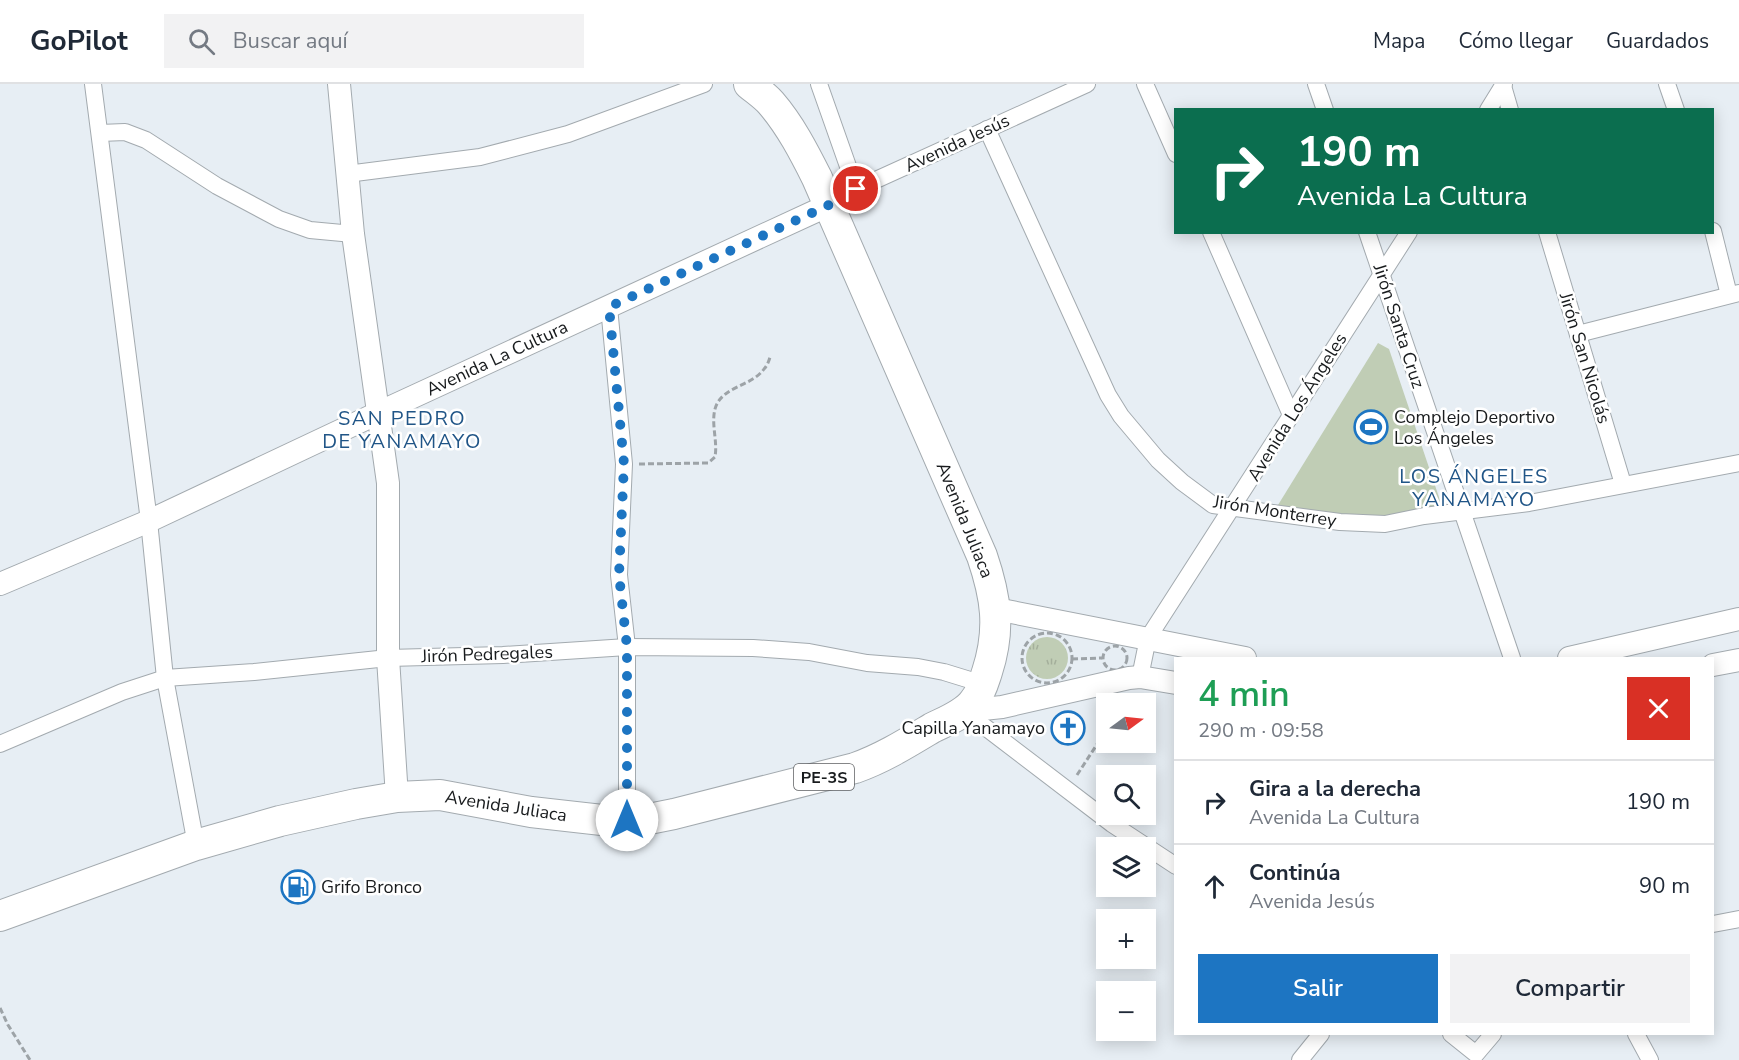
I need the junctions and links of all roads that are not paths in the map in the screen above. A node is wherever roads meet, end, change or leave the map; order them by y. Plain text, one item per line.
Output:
1 (93, 84) edge
2 (339, 84) edge
3 (704, 84) edge
4 (819, 84) edge
5 (1086, 84) edge
6 (1145, 84) edge
7 (1316, 84) edge
8 (1667, 84) edge
9 (1504, 85) edge
10 (767, 90) edge
11 (1324, 108) edge
12 (1489, 108) edge
13 (1510, 108) edge
14 (1675, 108) edge
15 (987, 129) junction
16 (100, 133) junction
17 (1174, 149) edge
18 (346, 174) junction
19 (856, 189) junction
20 (829, 205) junction
21 (353, 234) junction
22 (1212, 234) edge
23 (1368, 234) edge
24 (1407, 234) edge
25 (1548, 234) edge
26 (1714, 234) edge
27 (1382, 274) junction
28 (1734, 294) edge
29 (609, 307) junction
30 (1578, 333) junction
31 (378, 413) junction
32 (1291, 415) junction
33 (1739, 463) edge
34 (1623, 484) junction
35 (1233, 508) junction
36 (1460, 511) junction
37 (149, 520) junction
38 (0, 584) edge
39 (996, 609) junction
40 (1739, 619) edge
41 (1148, 638) junction
42 (627, 647) junction
43 (1240, 657) edge
44 (1512, 657) edge
45 (1573, 657) edge
46 (388, 658) junction
47 (1739, 660) edge
48 (1714, 665) edge
49 (1140, 677) junction
50 (165, 678) junction
51 (1174, 683) edge
52 (983, 684) junction
53 (964, 711) junction
54 (0, 744) edge
55 (397, 798) junction
56 (627, 820) junction
57 (196, 845) junction
58 (1174, 865) edge
59 (0, 916) edge
60 (1739, 919) edge
61 (1714, 924) edge
62 (1320, 1035) edge
63 (1452, 1035) edge
64 (1492, 1035) edge
65 (1637, 1035) edge
66 (1300, 1060) edge
67 (1650, 1060) edge

1 - 16 street
2 - 18 street
3 - 18 street
4 - 19 street
5 - 15 street, Avenida Jesús
6 - 17 street
7 - 11 street
8 - 14 street
9 - 12 street
9 - 13 street
10 - 20 highway, Avenida Juliaca / PE-3S
15 - 19 street, Avenida Jesús
15 - 35 street, Jirón Monterrey
16 - 21 street
16 - 37 street
18 - 21 street
19 - 20 street, Avenida Jesús
20 - 29 street, Avenida La Cultura
20 - 39 highway, Avenida Juliaca / PE-3S
21 - 31 street
22 - 32 street
23 - 27 street, Jirón Santa Cruz
24 - 27 street, Avenida Los Ángeles
25 - 30 street, Jirón San Nicolás
26 - 28 street
27 - 32 street, Avenida Los Ángeles
27 - 36 street, Jirón Santa Cruz
28 - 30 street
29 - 31 street, Avenida La Cultura
29 - 42 street
30 - 34 street, Jirón San Nicolás
31 - 37 street, Avenida La Cultura
31 - 46 street
32 - 35 street, Avenida Los Ángeles
33 - 34 street, Jirón Monterrey
34 - 36 street, Jirón Monterrey
35 - 36 street, Jirón Monterrey
35 - 41 street, Avenida Los Ángeles
36 - 44 street, Jirón Santa Cruz
37 - 38 street, Avenida La Cultura
37 - 50 street
39 - 41 street
39 - 52 highway, Avenida Juliaca / PE-3S
40 - 45 street
41 - 43 street
41 - 49 street, Avenida Los Ángeles
42 - 46 street, Jirón Pedregales
42 - 52 street, Jirón Pedregales
42 - 56 street
46 - 50 street, Jirón Pedregales
46 - 55 street
47 - 48 street
49 - 51 street
49 - 53 street
50 - 54 street, Jirón Pedregales
50 - 57 street
52 - 53 highway, Avenida Juliaca / PE-3S
53 - 56 highway, Avenida Juliaca / PE-3S
53 - 58 street
55 - 56 highway, Avenida Juliaca / PE-3S
55 - 57 highway, Avenida Juliaca / PE-3S
57 - 59 highway, Avenida Juliaca / PE-3S
60 - 61 street
62 - 66 street
63 - 64 street
65 - 67 street

